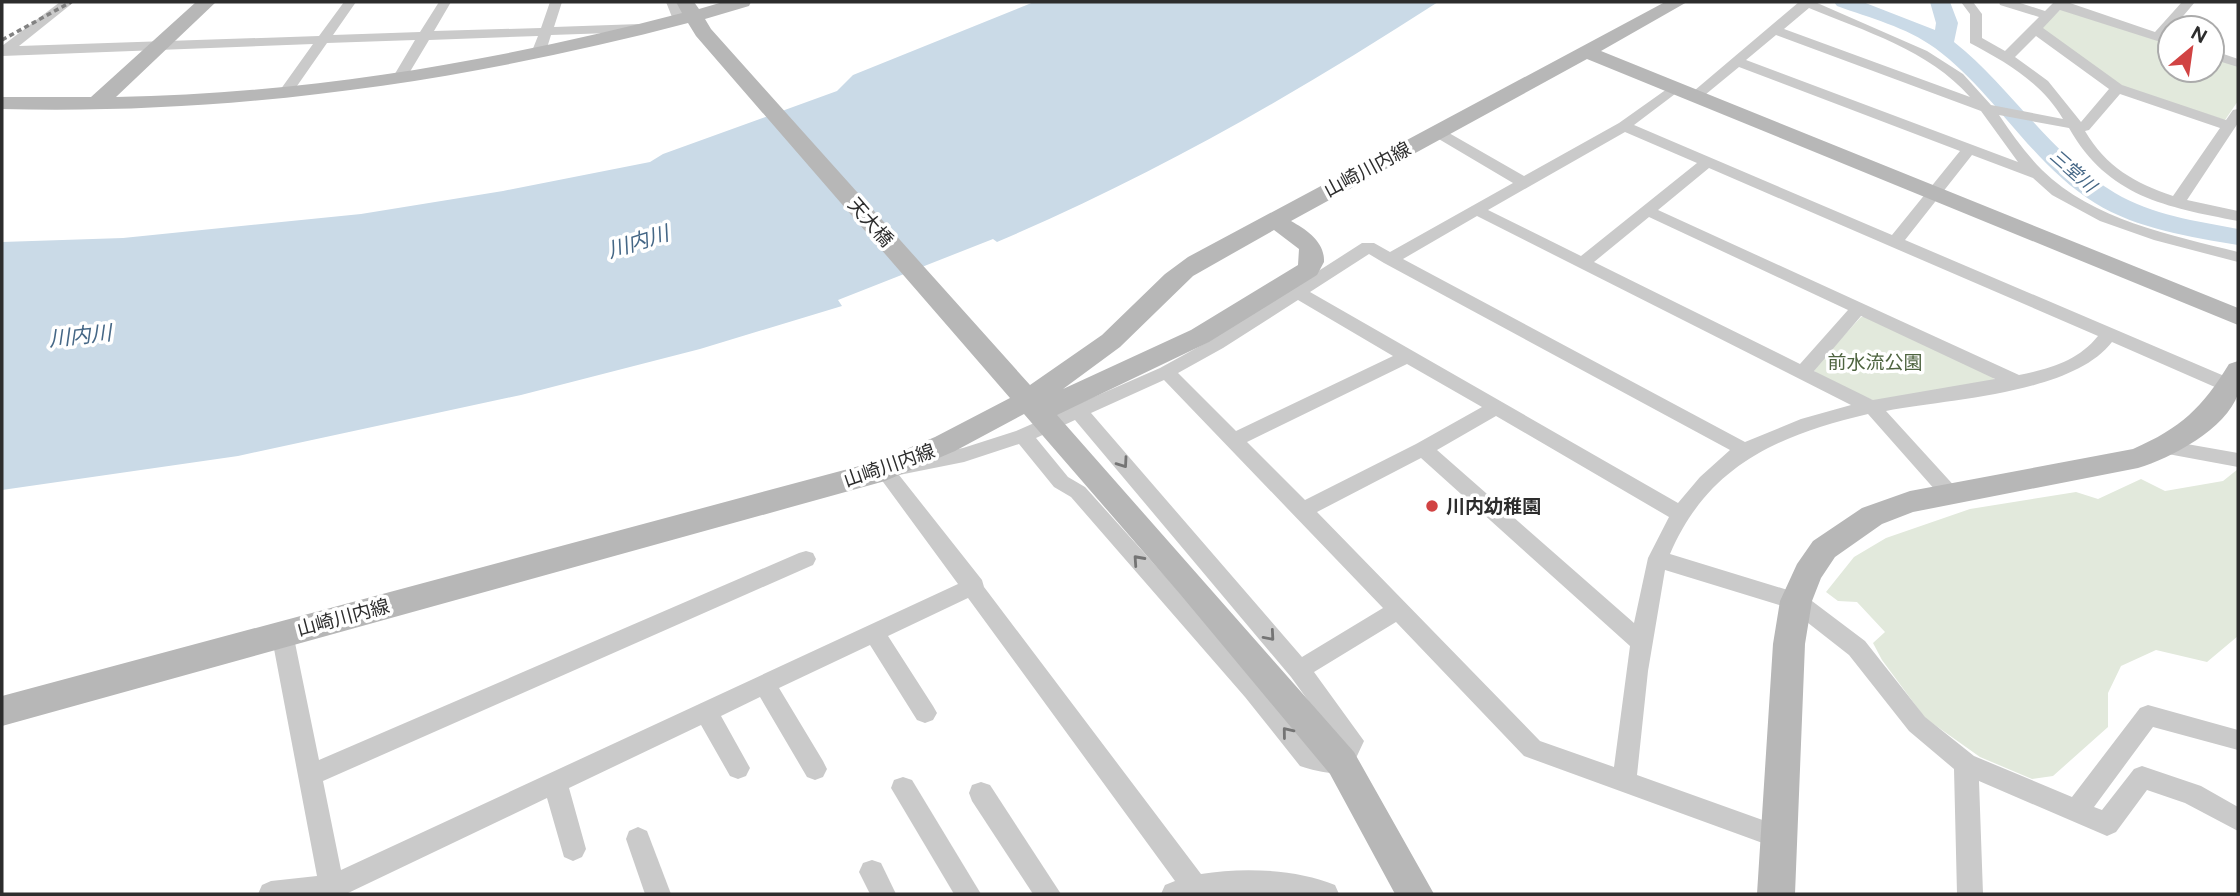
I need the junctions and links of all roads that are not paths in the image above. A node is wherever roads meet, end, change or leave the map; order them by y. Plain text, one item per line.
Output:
1 (50, 2) edge
2 (60, 2) edge
3 (68, 2) edge
4 (207, 2) edge
5 (350, 2) edge
6 (445, 2) edge
7 (556, 2) edge
8 (742, 2) edge
9 (1678, 2) edge
10 (1806, 2) edge
11 (1967, 2) edge
12 (2005, 2) edge
13 (2059, 3) edge
14 (679, 7) edge
15 (705, 15) edge
16 (2047, 16) junction
17 (640, 28) junction
18 (2035, 29) junction
19 (1775, 30) junction
20 (548, 31) junction
21 (424, 36) junction
22 (2156, 36) edge
23 (323, 40) junction
24 (161, 45) junction
25 (3, 49) edge
26 (539, 51) junction
27 (1588, 53) junction
28 (2007, 57) junction
29 (1736, 61) junction
30 (400, 77) junction
31 (2117, 88) junction
32 (1684, 92) junction
33 (285, 93) junction
34 (2, 103) edge
35 (95, 105) junction
36 (1993, 109) junction
37 (2238, 113) edge
38 (2070, 124) junction
39 (1624, 126) junction
40 (2229, 126) junction
41 (1437, 132) junction
42 (1969, 150) junction
43 (1707, 162) junction
44 (2038, 176) junction
45 (1526, 184) junction
46 (1937, 193) junction
47 (2178, 201) junction
48 (1646, 210) junction
49 (1478, 211) junction
50 (2238, 216) edge
51 (1274, 220) junction
52 (1895, 242) junction
53 (2238, 257) edge
54 (1390, 259) junction
55 (1582, 263) junction
56 (1299, 284) junction
57 (1859, 308) junction
58 (2238, 317) edge
59 (2109, 334) junction
60 (1408, 356) junction
61 (1166, 372) junction
62 (1802, 373) junction
63 (2234, 378) edge
64 (2018, 382) junction
65 (1495, 408) junction
66 (1873, 408) junction
67 (1078, 411) junction
68 (1031, 424) junction
69 (1233, 440) junction
70 (2164, 447) junction
71 (1423, 449) junction
72 (1745, 450) junction
73 (2238, 460) edge
74 (885, 470) junction
75 (1951, 495) junction
76 (1303, 510) junction
77 (1679, 513) junction
78 (806, 559) dead end
79 (1658, 559) junction
80 (974, 586) junction
81 (1796, 601) junction
82 (1398, 610) junction
83 (282, 633) junction
84 (874, 633) junction
85 (1641, 642) junction
86 (1299, 670) junction
87 (765, 684) junction
88 (2, 711) edge
89 (706, 712) junction
90 (925, 713) dead end
91 (2238, 740) edge
92 (1342, 763) junction
93 (1966, 764) junction
94 (738, 768) dead end
95 (815, 769) dead end
96 (311, 775) junction
97 (555, 782) junction
98 (1624, 783) junction
99 (904, 788) dead end
100 (981, 793) dead end
101 (2077, 810) junction
102 (2238, 820) edge
103 (1779, 837) junction
104 (638, 839) dead end
105 (573, 849) dead end
106 (333, 890) edge
107 (1185, 890) edge
108 (271, 894) edge
109 (659, 894) edge
110 (968, 894) edge
111 (1048, 894) edge
112 (1326, 894) edge
113 (1415, 894) edge
114 (1776, 894) edge
115 (1970, 894) edge

1 - 2 street
1 - 25 street
3 - 25 street
4 - 24 street
5 - 23 street
6 - 21 street
7 - 20 street
8 - 15 street
9 - 27 street, 山崎川内線
10 - 19 street
10 - 36 street
11 - 28 street
12 - 16 street
13 - 16 street
13 - 22 street
14 - 15 street, 天大橋
14 - 17 street
15 - 68 street, 天大橋
16 - 18 street
17 - 20 street
17 - 26 street
18 - 28 street
18 - 31 street
19 - 29 street
19 - 36 street
20 - 21 street
20 - 26 street
21 - 23 street
21 - 30 street
23 - 24 street
23 - 33 street
24 - 25 street
24 - 35 street
26 - 30 street
27 - 32 street
27 - 41 street, 山崎川内線
28 - 38 street
29 - 32 street
29 - 42 street
30 - 33 street
31 - 38 street
31 - 40 street
32 - 39 street
32 - 46 street
33 - 35 street
34 - 35 street
36 - 38 street
36 - 44 street
37 - 40 street
38 - 47 street
39 - 43 street
39 - 45 street
40 - 47 street
41 - 45 street
41 - 51 street, 山崎川内線
42 - 44 street
42 - 46 street
43 - 48 street
43 - 52 street
44 - 53 street
45 - 49 street
46 - 52 street
46 - 58 street
47 - 50 street
48 - 55 street
48 - 57 street
49 - 54 street
49 - 55 street
51 - 56 street
51 - 74 street, 山崎川内線
52 - 59 street
54 - 56 street
54 - 72 street
55 - 62 street
56 - 60 street
56 - 61 street
56 - 68 street
57 - 62 street
57 - 64 street
59 - 63 street
59 - 64 street
60 - 65 street
60 - 69 street
61 - 67 street
61 - 69 street
62 - 66 street
63 - 70 street
64 - 66 street
65 - 71 street
65 - 77 street
66 - 72 street
66 - 75 street
67 - 68 street
67 -> 86 street
68 - 74 street
68 - 92 street, 天大橋
92 -> 68 street
69 - 76 street
70 - 73 street
70 - 75 street
71 - 76 street
71 - 85 street
72 - 77 street
74 - 80 street
74 - 83 street, 山崎川内線
75 - 81 street
76 - 82 street
77 - 79 street
78 - 96 street
79 - 81 street
79 - 85 street
80 - 84 street
80 - 107 street
81 - 93 street
81 - 103 street
82 - 86 street
82 - 98 street
83 - 88 street, 山崎川内線
83 - 96 street
84 - 87 street
84 - 90 street
85 - 98 street
86 - 92 street
87 - 89 street
87 - 95 street
89 - 94 street
89 - 97 street
91 - 101 street
92 - 113 street, 天大橋
93 - 101 street
93 - 115 street
96 - 106 street
97 - 105 street
97 - 106 street
98 - 103 street
99 - 110 street
100 - 111 street
101 - 102 street
103 - 114 street
104 - 109 street
106 - 108 street
107 - 112 street

